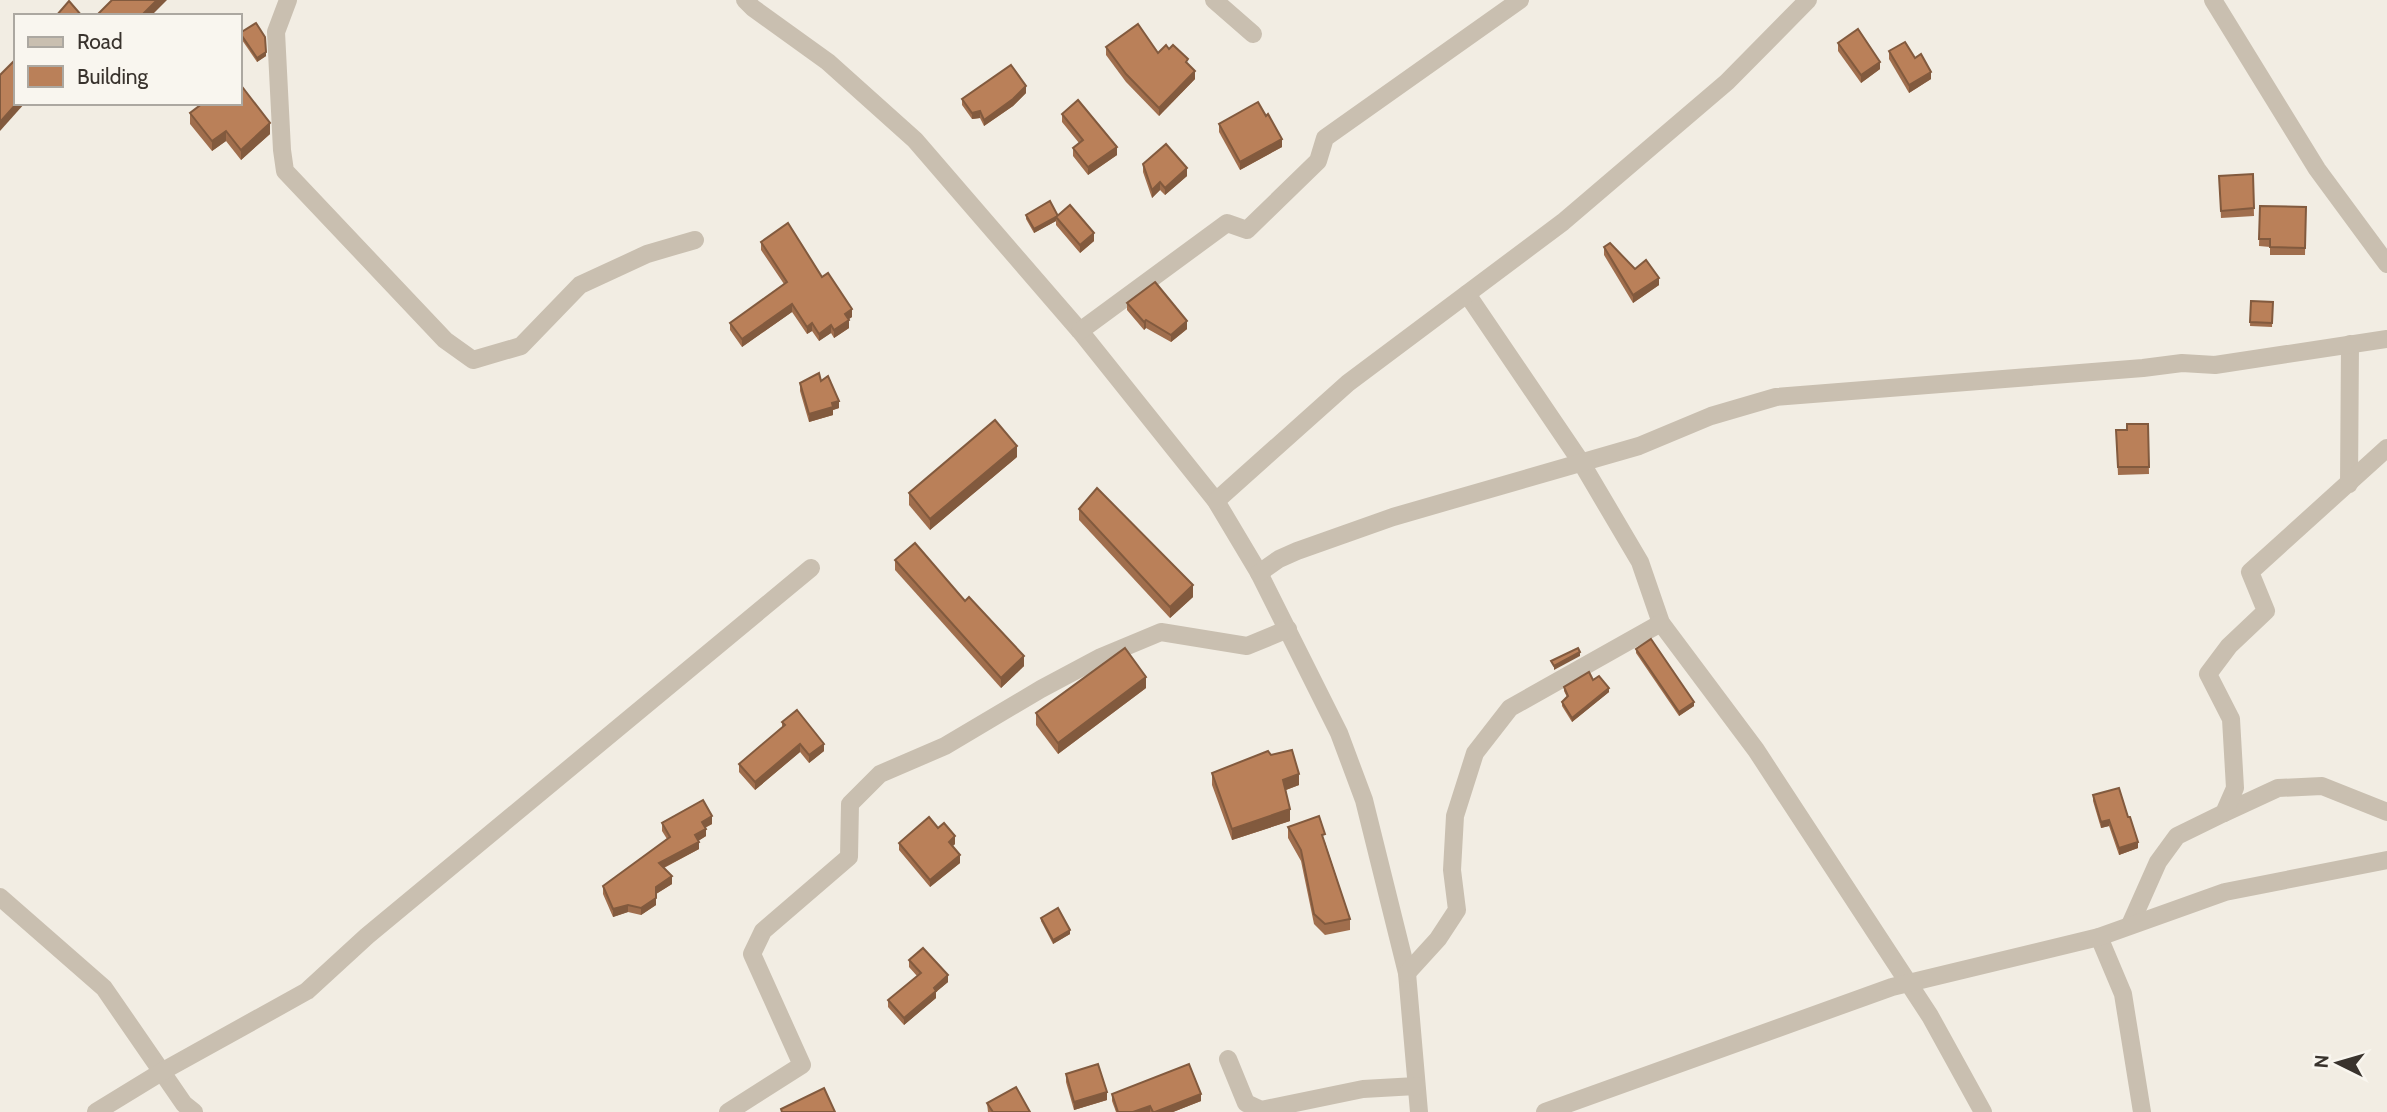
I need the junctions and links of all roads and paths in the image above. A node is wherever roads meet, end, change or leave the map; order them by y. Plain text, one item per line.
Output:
1 (288, 0) edge
2 (1214, 0) edge
3 (1520, 0) edge
4 (1808, 0) edge
5 (2213, 0) edge
6 (754, 3) edge
7 (1253, 34) dead end
8 (695, 240) dead end
9 (2387, 264) edge
10 (1467, 294) junction
11 (1080, 331) junction
12 (2387, 339) edge
13 (2350, 344) junction
14 (2387, 448) edge
15 (1581, 462) junction
16 (2349, 484) junction
17 (1216, 501) junction
18 (811, 568) dead end
19 (1259, 573) junction
20 (1661, 623) junction
21 (1288, 629) junction
22 (2387, 812) edge
23 (2224, 813) junction
24 (2387, 860) edge
25 (0, 897) edge
26 (2130, 925) junction
27 (2099, 937) junction
28 (1406, 973) junction
29 (1909, 982) junction
30 (1228, 1059) dead end
31 (163, 1071) junction
32 (1416, 1086) junction
33 (96, 1112) edge
34 (194, 1112) edge
35 (728, 1112) edge
36 (1419, 1112) edge
37 (1545, 1112) edge
38 (1983, 1112) edge
39 (2142, 1112) edge

1 - 8 street
2 - 7 street
3 - 11 street
4 - 10 street
5 - 9 street
6 - 11 street
10 - 15 street
10 - 17 street
11 - 17 street
12 - 13 street
13 - 15 street
13 - 16 street
14 - 16 street
15 - 19 street
15 - 20 street
16 - 23 street
17 - 19 street
18 - 31 street
19 - 21 street
20 - 28 street
20 - 29 street
21 - 28 street
21 - 35 street
22 - 23 street
23 - 26 street
24 - 26 street
25 - 31 street
26 - 27 street
27 - 29 street
27 - 39 street
28 - 32 street
29 - 37 street
29 - 38 street
30 - 32 street
31 - 33 street
31 - 34 street
32 - 36 street

